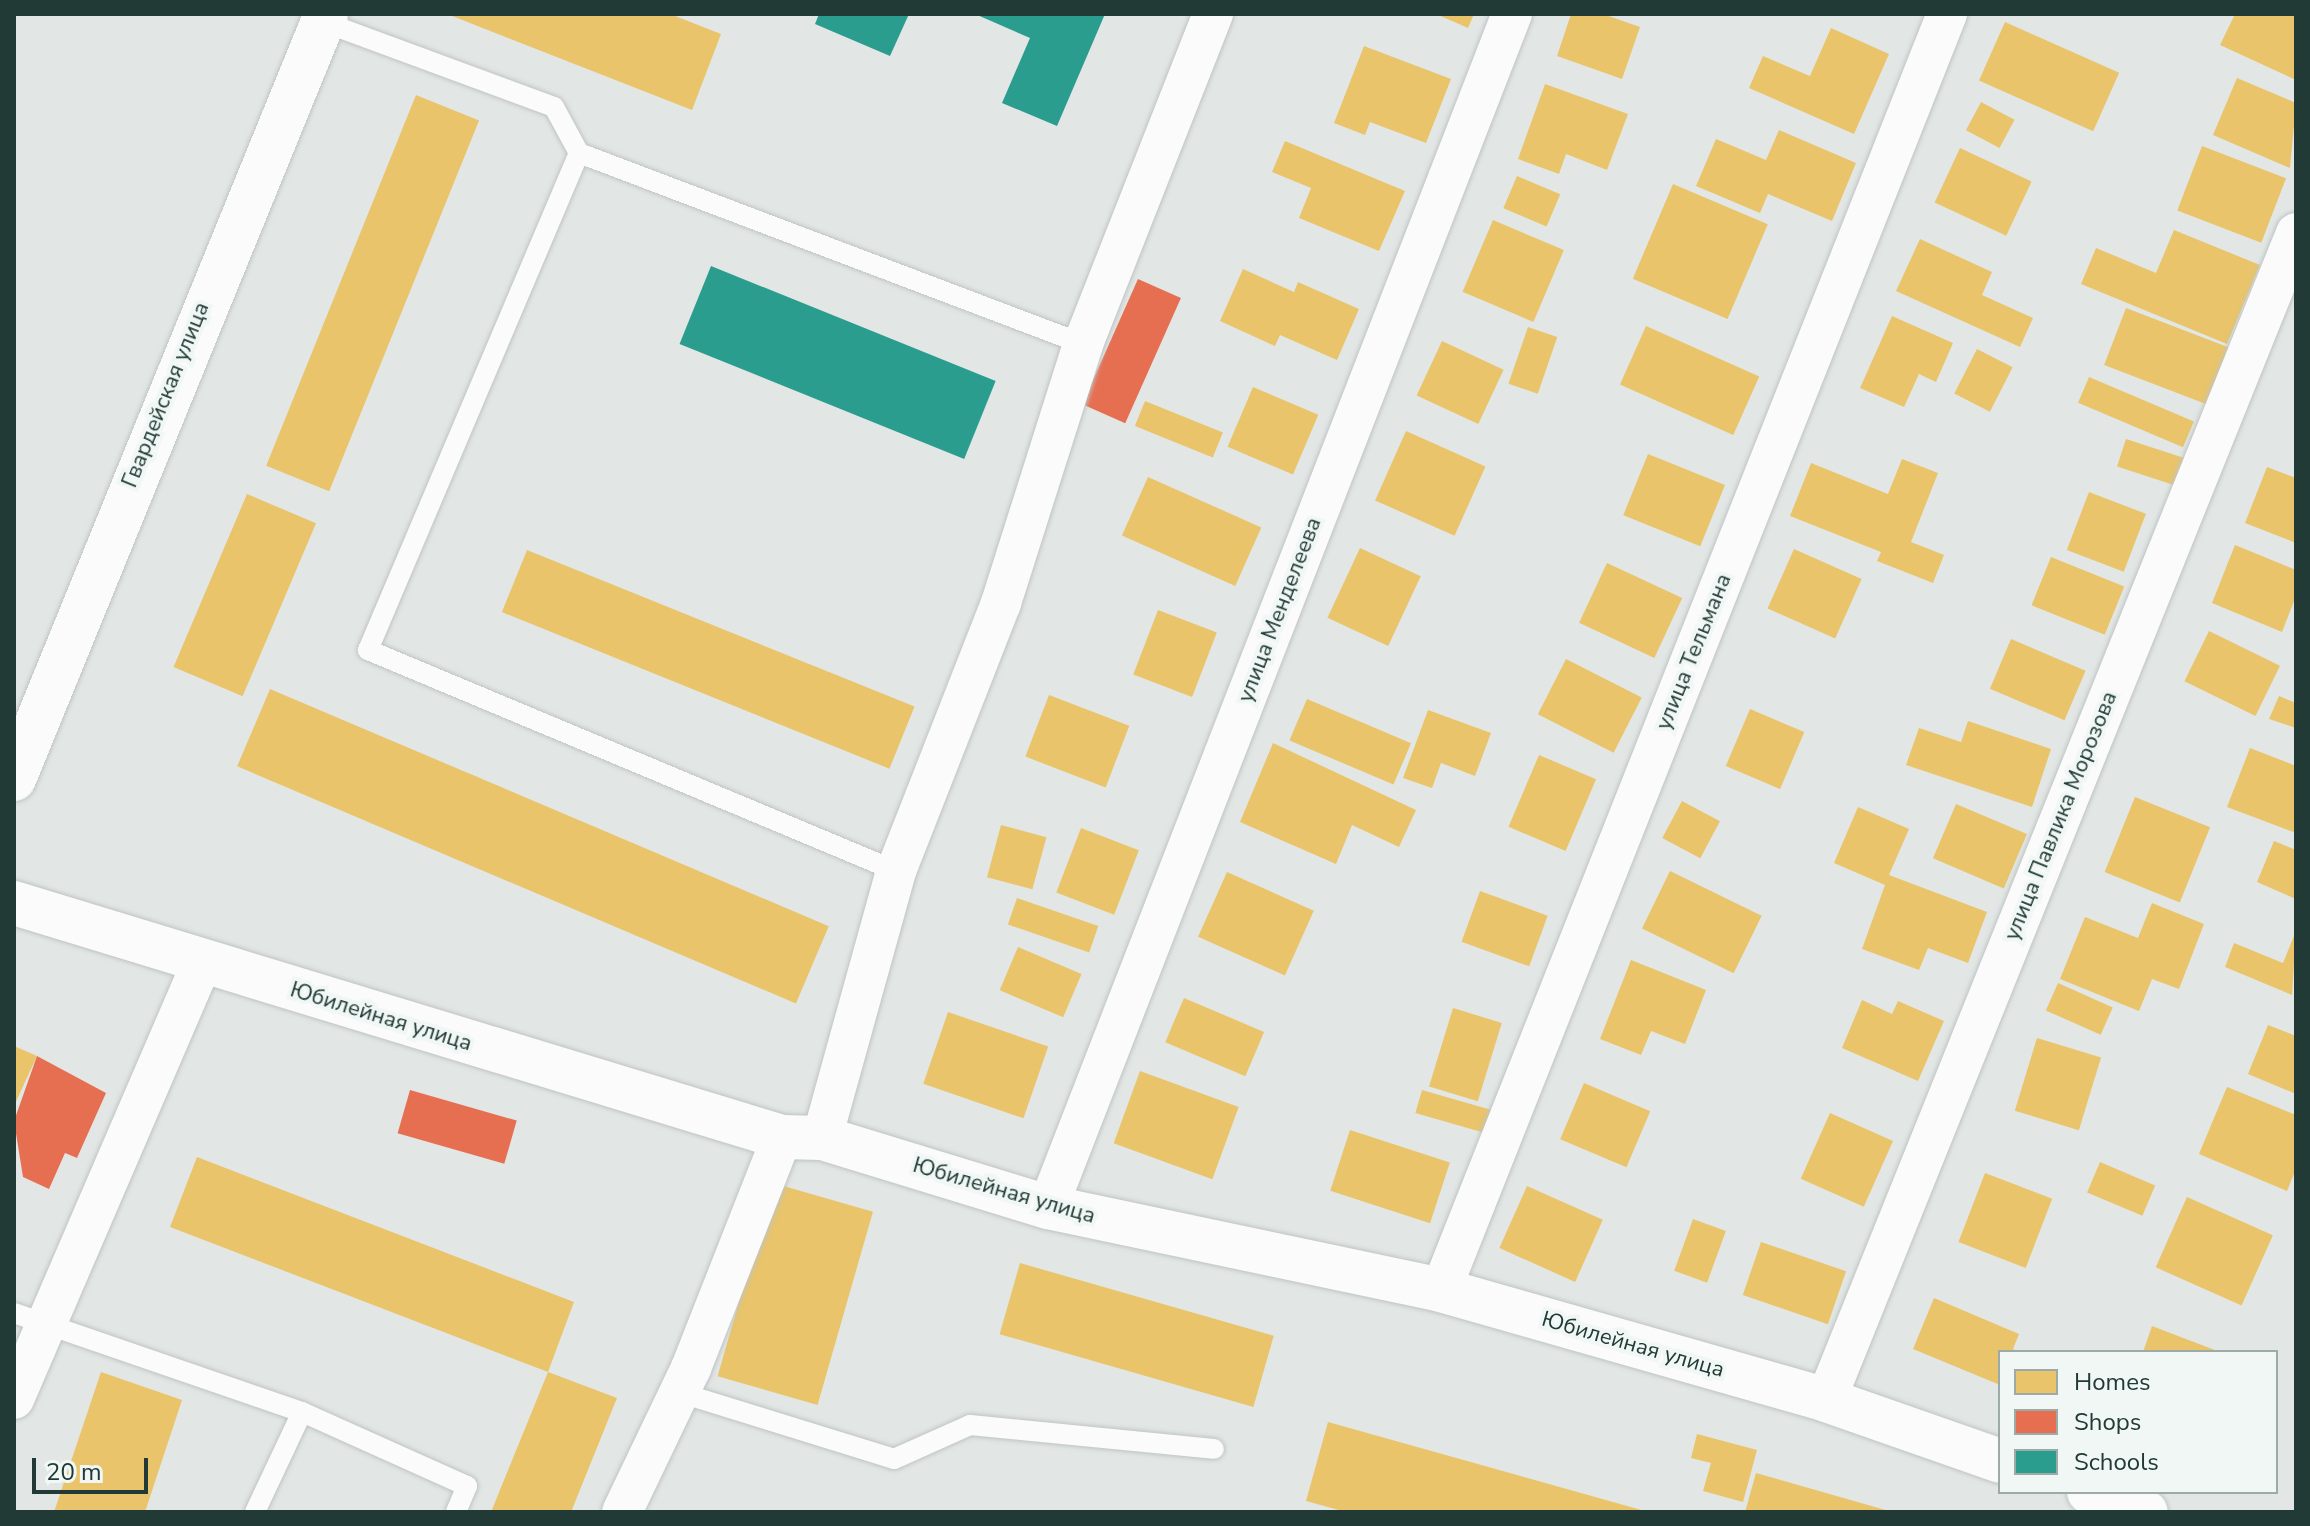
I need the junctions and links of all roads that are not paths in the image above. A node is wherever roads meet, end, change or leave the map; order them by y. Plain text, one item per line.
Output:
1 (1213, 14) edge
2 (1512, 14) edge
3 (1947, 14) edge
4 (325, 18) edge
5 (579, 153) junction
6 (2296, 233) edge
7 (1083, 344) junction
8 (14, 779) edge
9 (896, 871) junction
10 (14, 903) edge
11 (203, 961) junction
12 (802, 1137) junction
13 (1048, 1207) junction
14 (1441, 1290) junction
15 (30, 1320) edge
16 (678, 1392) junction
17 (14, 1399) edge
18 (1826, 1400) junction
19 (302, 1412) junction
20 (1214, 1449) dead end
21 (1998, 1460) edge
22 (2095, 1494) edge
23 (255, 1512) edge
24 (456, 1512) edge
25 (622, 1512) edge
26 (2146, 1512) edge

1 - 7 street
2 - 13 street, улица Менделеева
3 - 14 street, улица Тельмана
4 - 5 lane
4 - 8 street, Гвардейская улица
5 - 7 lane
5 - 9 lane
6 - 18 street, улица Павлика Морозова
7 - 9 street
9 - 12 street
10 - 11 street, Юбилейная улица
11 - 12 street, Юбилейная улица
11 - 15 street
12 - 13 street, Юбилейная улица
12 - 16 street
13 - 14 street, Юбилейная улица
14 - 18 street, Юбилейная улица
15 - 17 street
15 - 19 lane
16 - 20 lane
16 - 25 street
18 - 21 street, Юбилейная улица
19 - 23 lane
19 - 24 lane
22 - 26 street

